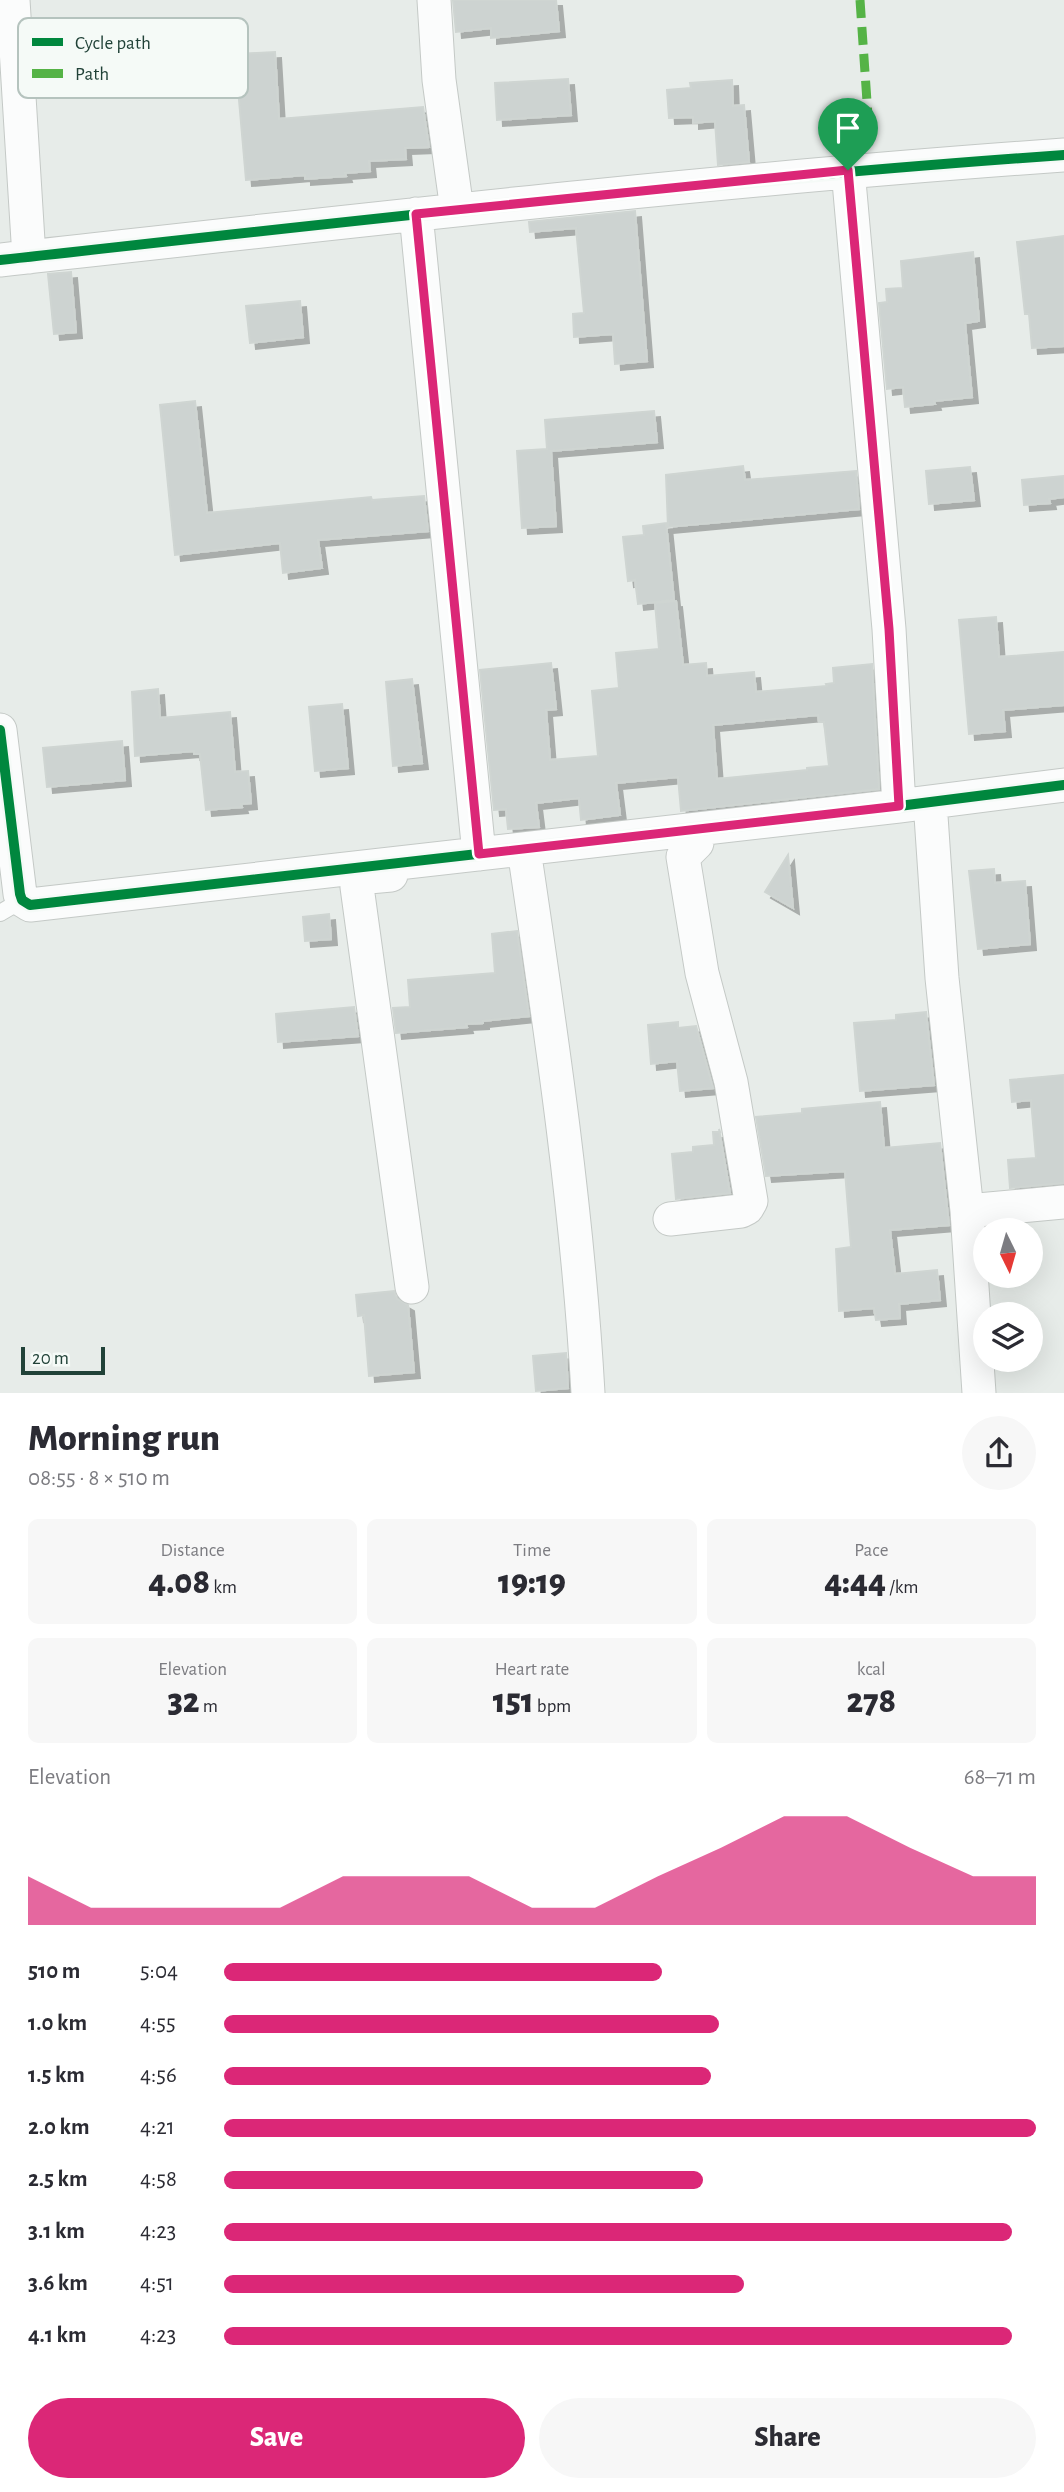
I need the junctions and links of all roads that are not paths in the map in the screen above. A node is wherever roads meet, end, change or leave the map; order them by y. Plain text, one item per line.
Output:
1 (13, 0) edge
2 (434, 0) edge
3 (1064, 155) edge
4 (848, 170) junction
5 (457, 210) junction
6 (416, 214) junction
7 (15, 258) edge
8 (0, 730) edge
9 (1064, 785) edge
10 (1064, 795) edge
11 (899, 806) junction
12 (931, 816) junction
13 (697, 843) junction
14 (479, 854) junction
15 (526, 863) junction
16 (11, 907) edge
17 (1064, 1202) edge
18 (967, 1211) junction
19 (670, 1219) dead end
20 (412, 1287) dead end
21 (588, 1393) edge
22 (979, 1393) edge

1 - 7 street
2 - 5 street
3 - 4 street
4 - 5 street
4 - 11 street
5 - 6 street
6 - 7 street
6 - 14 street
8 - 16 street
9 - 11 street
10 - 12 street
11 - 14 street
12 - 13 street
12 - 18 street
13 - 15 street
13 - 19 street
14 - 16 street
15 - 20 street
15 - 21 street
17 - 18 street
18 - 22 street

